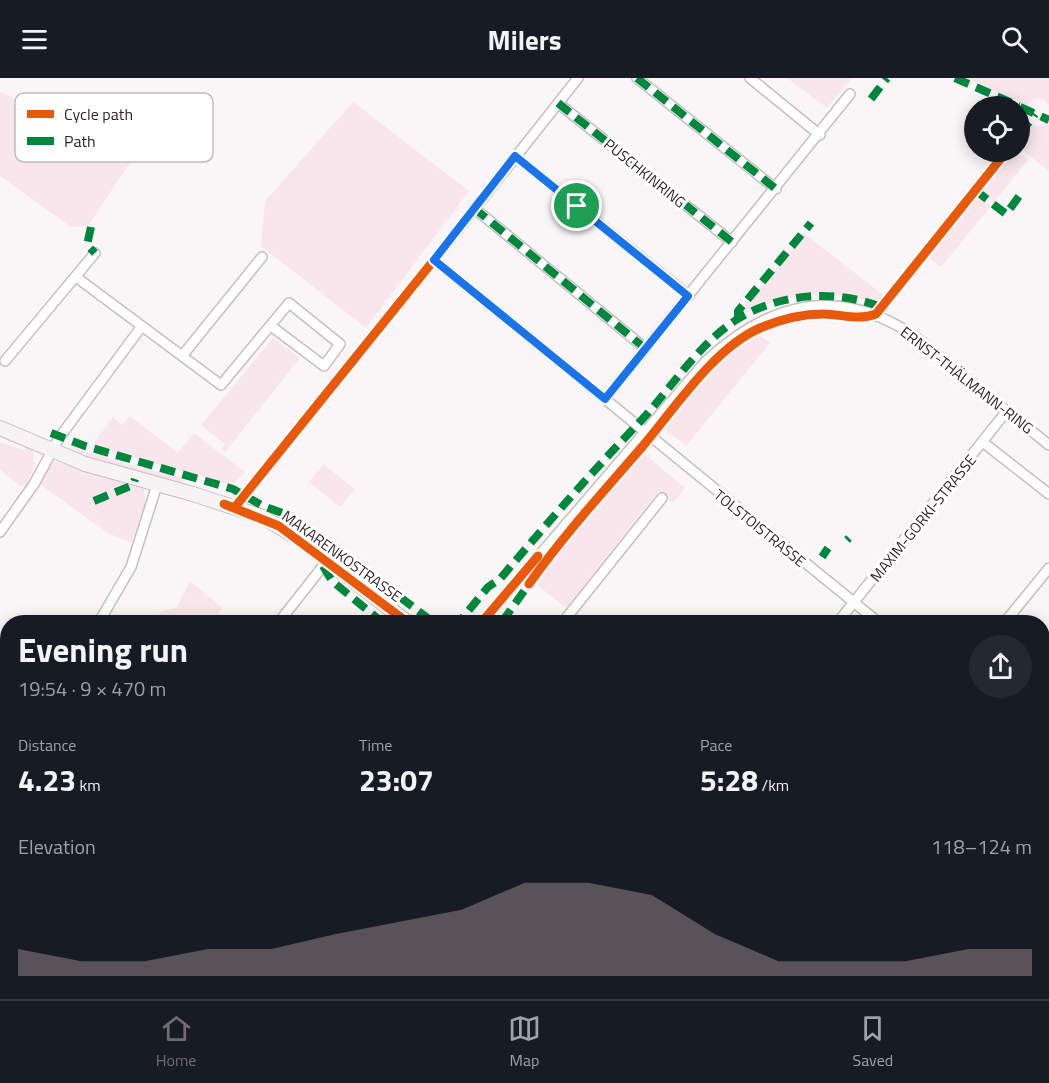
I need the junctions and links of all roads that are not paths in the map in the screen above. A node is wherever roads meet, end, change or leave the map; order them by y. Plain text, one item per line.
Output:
1 (578, 78) edge
2 (637, 78) edge
3 (750, 78) edge
4 (850, 94) dead end
5 (558, 103) junction
6 (820, 135) junction
7 (515, 156) junction
8 (776, 189) junction
9 (474, 208) junction
10 (732, 242) junction
11 (95, 253) dead end
12 (262, 257) dead end
13 (76, 277) junction
14 (688, 296) junction
15 (142, 326) junction
16 (271, 326) junction
17 (646, 349) junction
18 (182, 356) junction
19 (5, 361) dead end
20 (605, 399) junction
21 (1006, 412) junction
22 (0, 428) edge
23 (644, 432) junction
24 (984, 443) junction
25 (1049, 445) edge
26 (50, 451) junction
27 (157, 484) junction
28 (1049, 494) edge
29 (662, 498) dead end
30 (0, 532) edge
31 (327, 561) junction
32 (1049, 568) edge
33 (854, 603) junction
34 (103, 615) edge
35 (285, 615) edge
36 (398, 615) edge
37 (488, 615) edge
38 (569, 615) edge
39 (844, 615) edge
40 (869, 615) edge
41 (1011, 615) edge

1 - 5 street
2 - 8 street
3 - 6 street
4 - 6 street
5 - 7 street
5 - 10 street, PUSCHKINRING
6 - 8 street
7 - 9 street
7 - 14 street
8 - 10 street
9 - 17 street
9 - 20 street
10 - 14 street
11 - 13 street
12 - 18 street
13 - 15 street
13 - 19 street
14 - 17 street
15 - 18 street
15 - 26 street
16 - 16 street
16 - 18 street
17 - 20 street
20 - 23 street
21 - 23 street, ERNST-THÄLMANN-RING
21 - 24 street, MAXIM-GORKI-STRASSE
21 - 25 street, ERNST-THÄLMANN-RING
22 - 26 street, MAKARENKOSTRASSE
23 - 33 street, TOLSTOISTRASSE
23 - 37 street, ERNST-THÄLMANN-RING
24 - 28 street
24 - 33 street, MAXIM-GORKI-STRASSE
26 - 27 street, MAKARENKOSTRASSE
26 - 30 street
27 - 31 street, MAKARENKOSTRASSE
27 - 34 street
29 - 38 street
31 - 35 street
31 - 36 street, MAKARENKOSTRASSE
32 - 41 street
33 - 39 street, MAXIM-GORKI-STRASSE
33 - 40 street, TOLSTOISTRASSE

